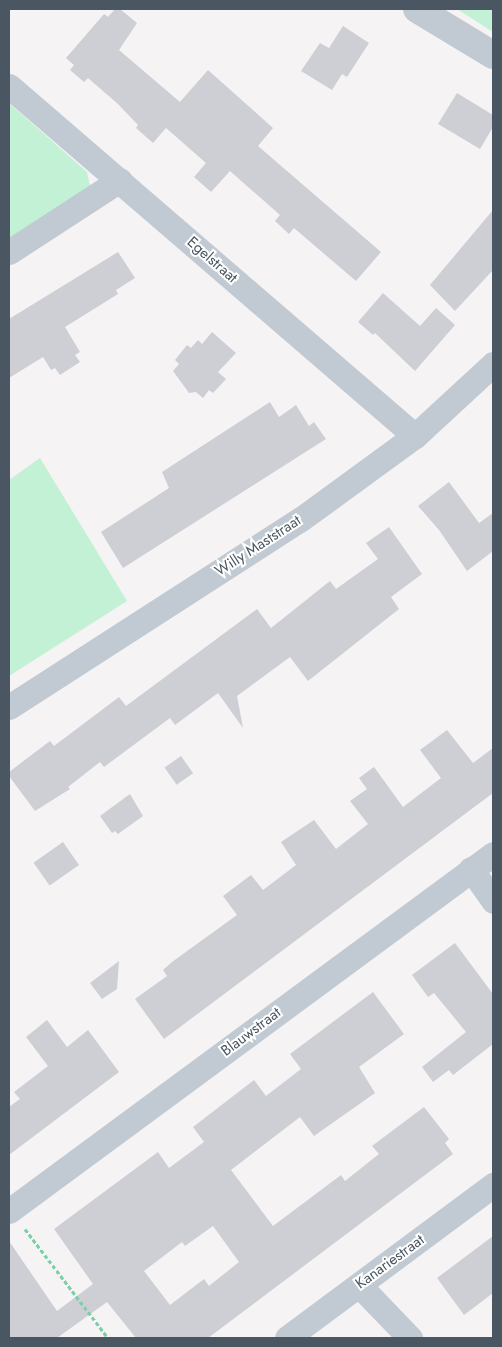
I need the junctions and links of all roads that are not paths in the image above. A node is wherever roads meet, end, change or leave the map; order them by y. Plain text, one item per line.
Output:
1 (417, 9) edge
2 (493, 55) edge
3 (9, 86) edge
4 (120, 180) junction
5 (9, 252) edge
6 (493, 364) edge
7 (415, 436) junction
8 (9, 707) edge
9 (493, 854) edge
10 (471, 869) junction
11 (493, 900) edge
12 (493, 1185) edge
13 (10, 1210) edge
14 (359, 1284) junction
15 (287, 1338) edge
16 (410, 1338) edge

1 - 2 street
3 - 4 street, Egelstraat
4 - 5 street
4 - 7 street, Egelstraat
6 - 7 street, Willy Maststraat
7 - 8 street, Willy Maststraat
9 - 10 street, Blauwstraat
10 - 11 street
10 - 13 street, Blauwstraat
12 - 14 street, Kanariestraat
14 - 15 street, Kanariestraat
14 - 16 street

